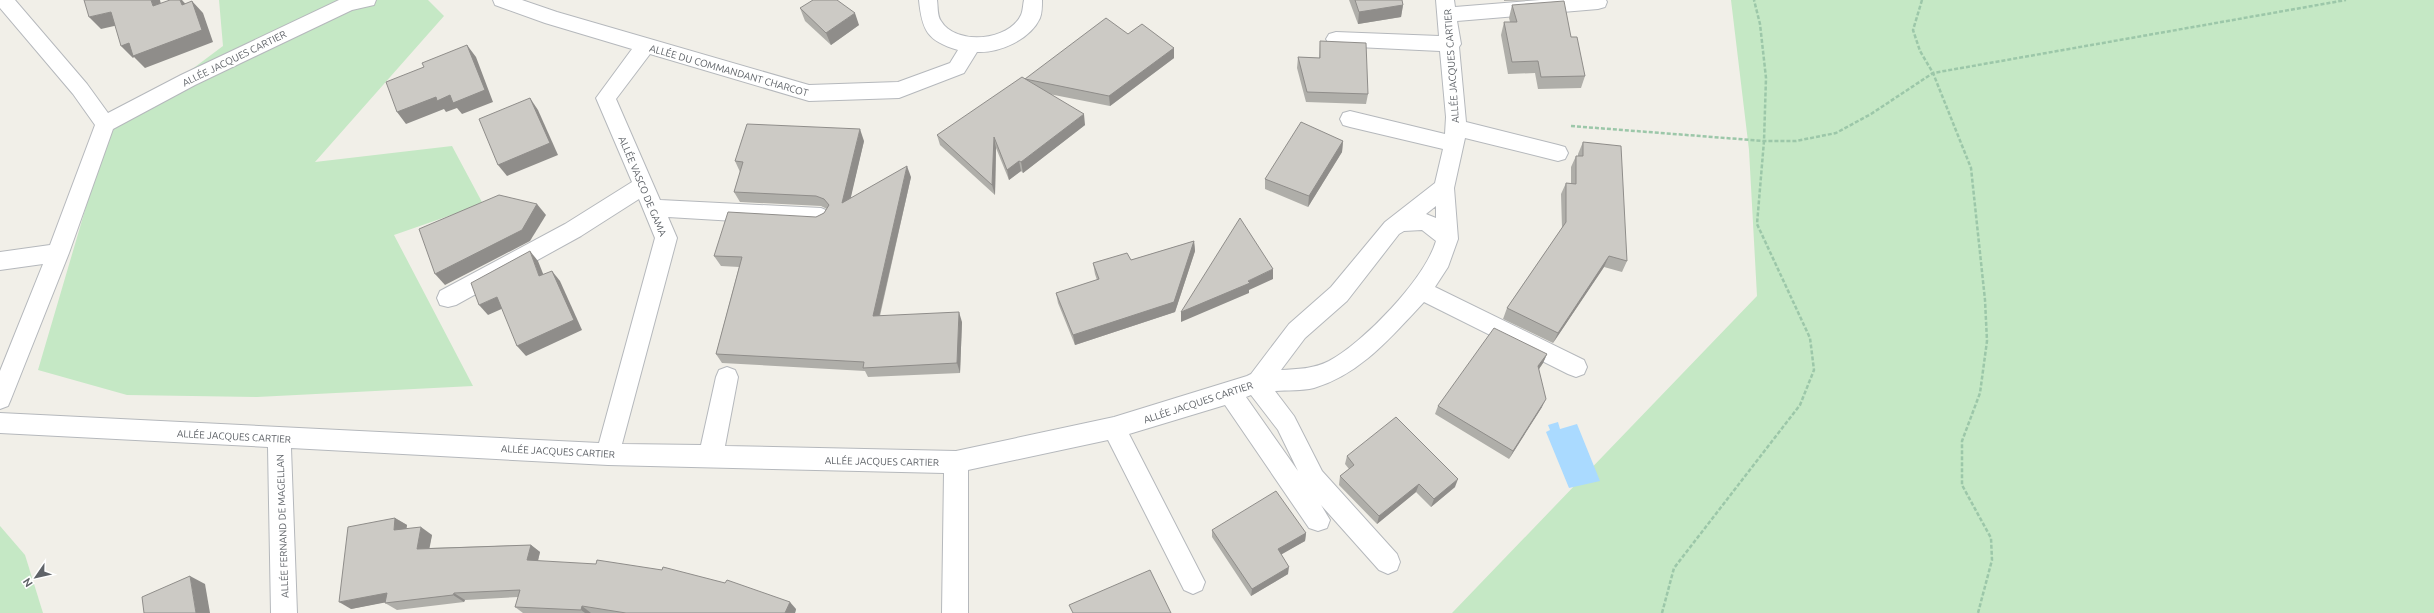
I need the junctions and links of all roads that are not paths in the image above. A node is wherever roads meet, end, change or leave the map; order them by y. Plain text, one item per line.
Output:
1 (4, 0) edge
2 (367, 0) edge
3 (502, 0) edge
4 (928, 0) edge
5 (1033, 0) edge
6 (1598, 2) dead end
7 (1447, 7) edge
8 (1336, 39) dead end
9 (1451, 44) junction
10 (645, 46) junction
11 (970, 46) junction
12 (1350, 119) dead end
13 (105, 124) junction
14 (1455, 136) junction
15 (1558, 153) dead end
16 (644, 185) junction
17 (1444, 188) junction
18 (654, 208) junction
19 (821, 217) edge
20 (1398, 223) junction
21 (1447, 239) junction
22 (58, 253) junction
23 (0, 261) edge
24 (1421, 290) junction
25 (448, 298) dead end
26 (1576, 367) dead end
27 (727, 377) dead end
28 (1257, 383) junction
29 (1230, 393) junction
30 (0, 399) edge
31 (0, 423) edge
32 (1114, 428) junction
33 (279, 438) junction
34 (608, 454) junction
35 (710, 456) junction
36 (956, 462) junction
37 (1318, 520) dead end
38 (1388, 562) dead end
39 (1193, 582) dead end
40 (284, 613) edge
41 (955, 613) edge

1 - 13 street
2 - 13 street, ALLÉE JACQUES CARTIER
3 - 10 street, ALLÉE DU COMMANDANT CHARCOT
4 - 11 street
5 - 11 street
6 - 7 street
7 - 9 street, ALLÉE JACQUES CARTIER
8 - 9 street
9 - 14 street, ALLÉE JACQUES CARTIER
10 - 11 street, ALLÉE DU COMMANDANT CHARCOT
10 - 16 street, ALLÉE VASCO DE GAMA
12 - 14 street
13 - 22 street
14 - 15 street
14 - 17 street, ALLÉE JACQUES CARTIER
16 - 18 street, ALLÉE VASCO DE GAMA
16 - 25 street
17 - 20 street
17 - 21 street, ALLÉE JACQUES CARTIER
18 - 19 street
18 - 34 street, ALLÉE VASCO DE GAMA
20 - 21 street
20 - 28 street
21 - 24 street, ALLÉE JACQUES CARTIER
22 - 23 street
22 - 30 street
24 - 26 street
24 - 28 street, ALLÉE JACQUES CARTIER
27 - 35 street
28 - 29 street, ALLÉE JACQUES CARTIER
28 - 38 street
29 - 32 street, ALLÉE JACQUES CARTIER
29 - 37 street
31 - 33 street, ALLÉE JACQUES CARTIER
32 - 36 street, ALLÉE JACQUES CARTIER
32 - 39 street
33 - 34 street, ALLÉE JACQUES CARTIER
33 - 40 street, ALLÉE FERNAND DE MAGELLAN
34 - 35 street, ALLÉE JACQUES CARTIER
35 - 36 street, ALLÉE JACQUES CARTIER
36 - 41 street

